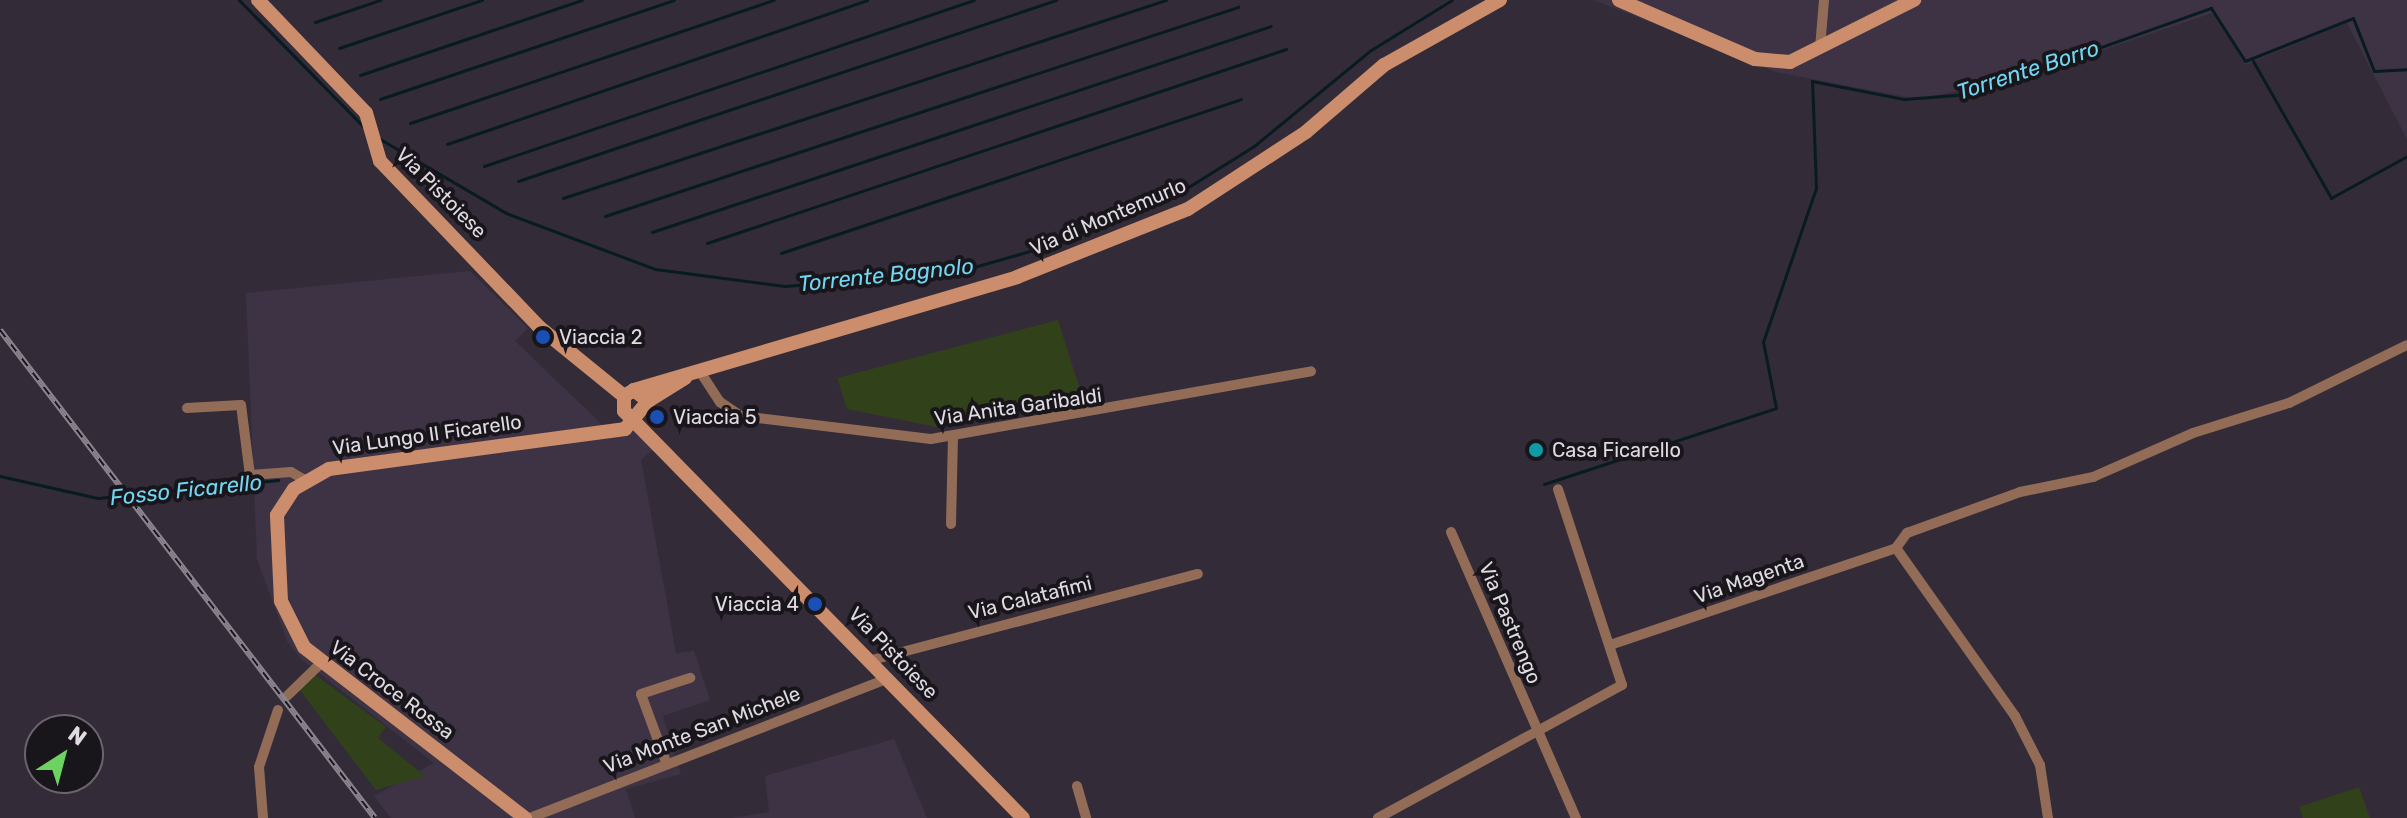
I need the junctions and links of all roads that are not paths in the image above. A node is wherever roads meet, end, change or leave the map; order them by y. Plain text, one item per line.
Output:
1 (258, 0) edge
2 (1500, 0) edge
3 (1619, 0) edge
4 (1824, 0) edge
5 (1914, 0) edge
6 (1820, 48) junction
7 (2407, 345) edge
8 (1311, 371) dead end
9 (694, 375) junction
10 (635, 405) junction
11 (187, 408) dead end
12 (953, 438) junction
13 (305, 480) junction
14 (1558, 489) dead end
15 (951, 524) dead end
16 (1451, 532) dead end
17 (1896, 548) junction
18 (1198, 574) dead end
19 (1613, 644) junction
20 (872, 660) junction
21 (321, 663) junction
22 (690, 678) dead end
23 (889, 678) junction
24 (287, 696) dead end
25 (278, 710) dead end
26 (1535, 728) junction
27 (666, 762) junction
28 (1077, 786) dead end
29 (263, 818) edge
30 (527, 818) edge
31 (1023, 818) edge
32 (1086, 818) edge
33 (1378, 818) edge
34 (1576, 818) edge
35 (2048, 818) edge

1 - 10 street, Via Pistoiese
2 - 9 street, Via di Montemurlo
3 - 6 street
4 - 6 street
5 - 6 street
7 - 17 street, Via Magenta
8 - 12 street, Via Anita Garibaldi
9 - 10 street, Via di Montemurlo
9 - 12 street, Via Anita Garibaldi
10 - 13 street, Via Lungo Il Ficarello
10 - 20 street, Via Pistoiese
11 - 13 street, Via Lungo Il Ficarello
12 - 15 street
13 - 21 street, Via Croce Rossa
14 - 19 street
16 - 26 street, Via Pastrengo
17 - 19 street, Via Magenta
17 - 35 street
18 - 20 street, Via Calatafimi
19 - 26 street
20 - 23 street, Via Pistoiese
21 - 24 street
21 - 30 street, Via Croce Rossa
22 - 27 street
23 - 27 street, Via Monte San Michele
23 - 31 street, Via Pistoiese
25 - 29 street
26 - 33 street
26 - 34 street, Via Pastrengo
27 - 30 street, Via Monte San Michele
28 - 32 street

